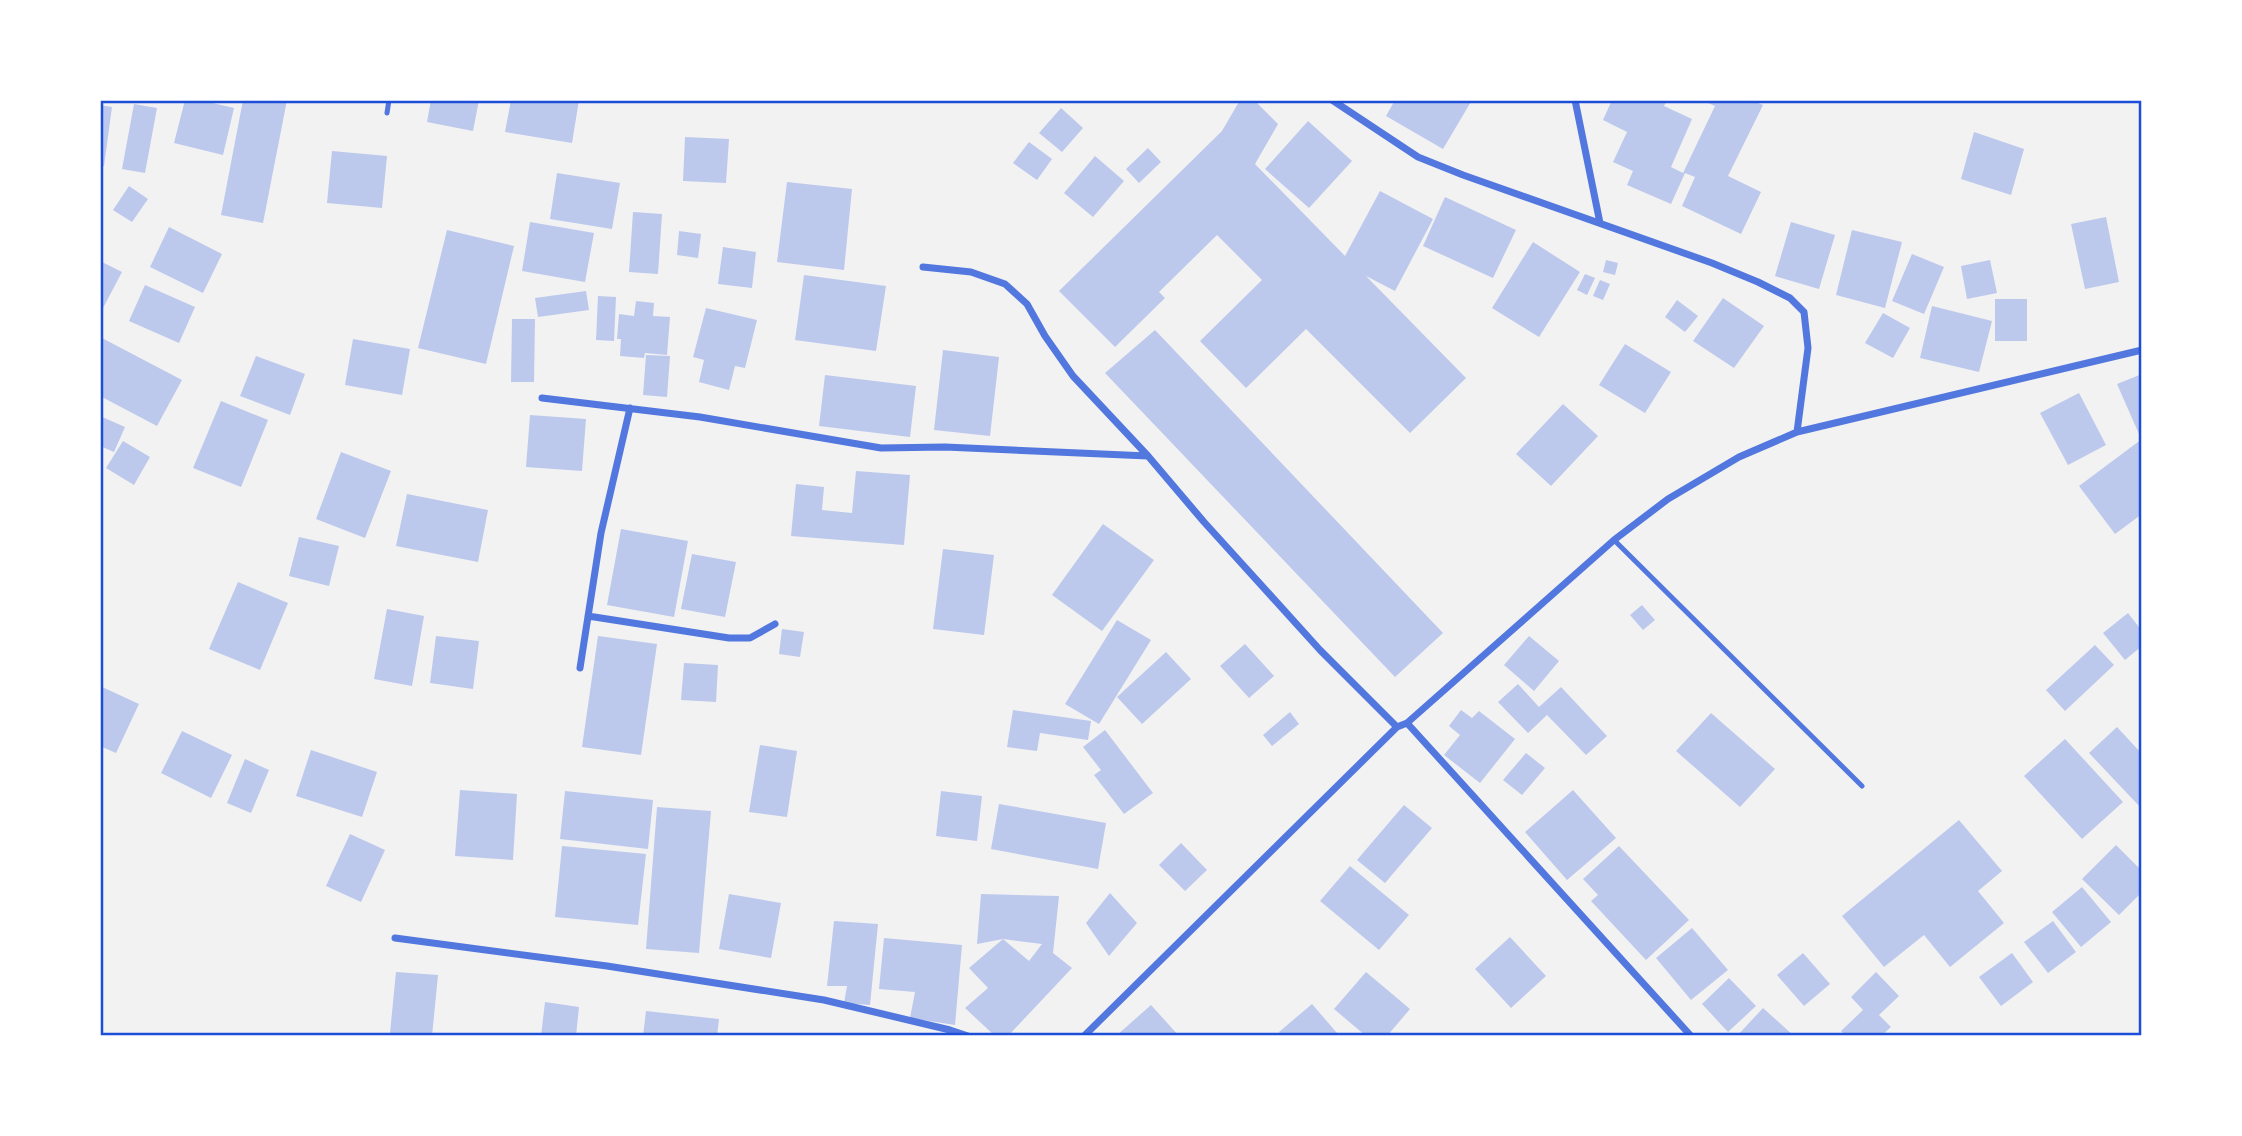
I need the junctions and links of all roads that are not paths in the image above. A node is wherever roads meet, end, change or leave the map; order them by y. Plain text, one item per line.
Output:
1 (390, 100) edge
2 (1332, 100) edge
3 (1575, 100) edge
4 (387, 113) dead end
5 (1600, 223) junction
6 (923, 267) dead end
7 (2142, 350) edge
8 (542, 398) dead end
9 (630, 408) junction
10 (1797, 432) junction
11 (1148, 456) junction
12 (1614, 540) junction
13 (588, 616) junction
14 (775, 624) dead end
15 (580, 668) dead end
16 (1406, 723) junction
17 (1397, 727) junction
18 (1862, 786) dead end
19 (395, 938) dead end
20 (968, 1036) edge
21 (1084, 1036) edge
22 (1692, 1036) edge

1 - 4 lane
2 - 5 street
3 - 5 street
5 - 10 street
6 - 11 street
7 - 10 street
8 - 9 street
9 - 11 street
9 - 13 street
10 - 12 street
11 - 17 street
12 - 16 street
12 - 18 lane
13 - 14 street
13 - 15 street
16 - 17 street
16 - 22 street
17 - 21 street
19 - 20 street

